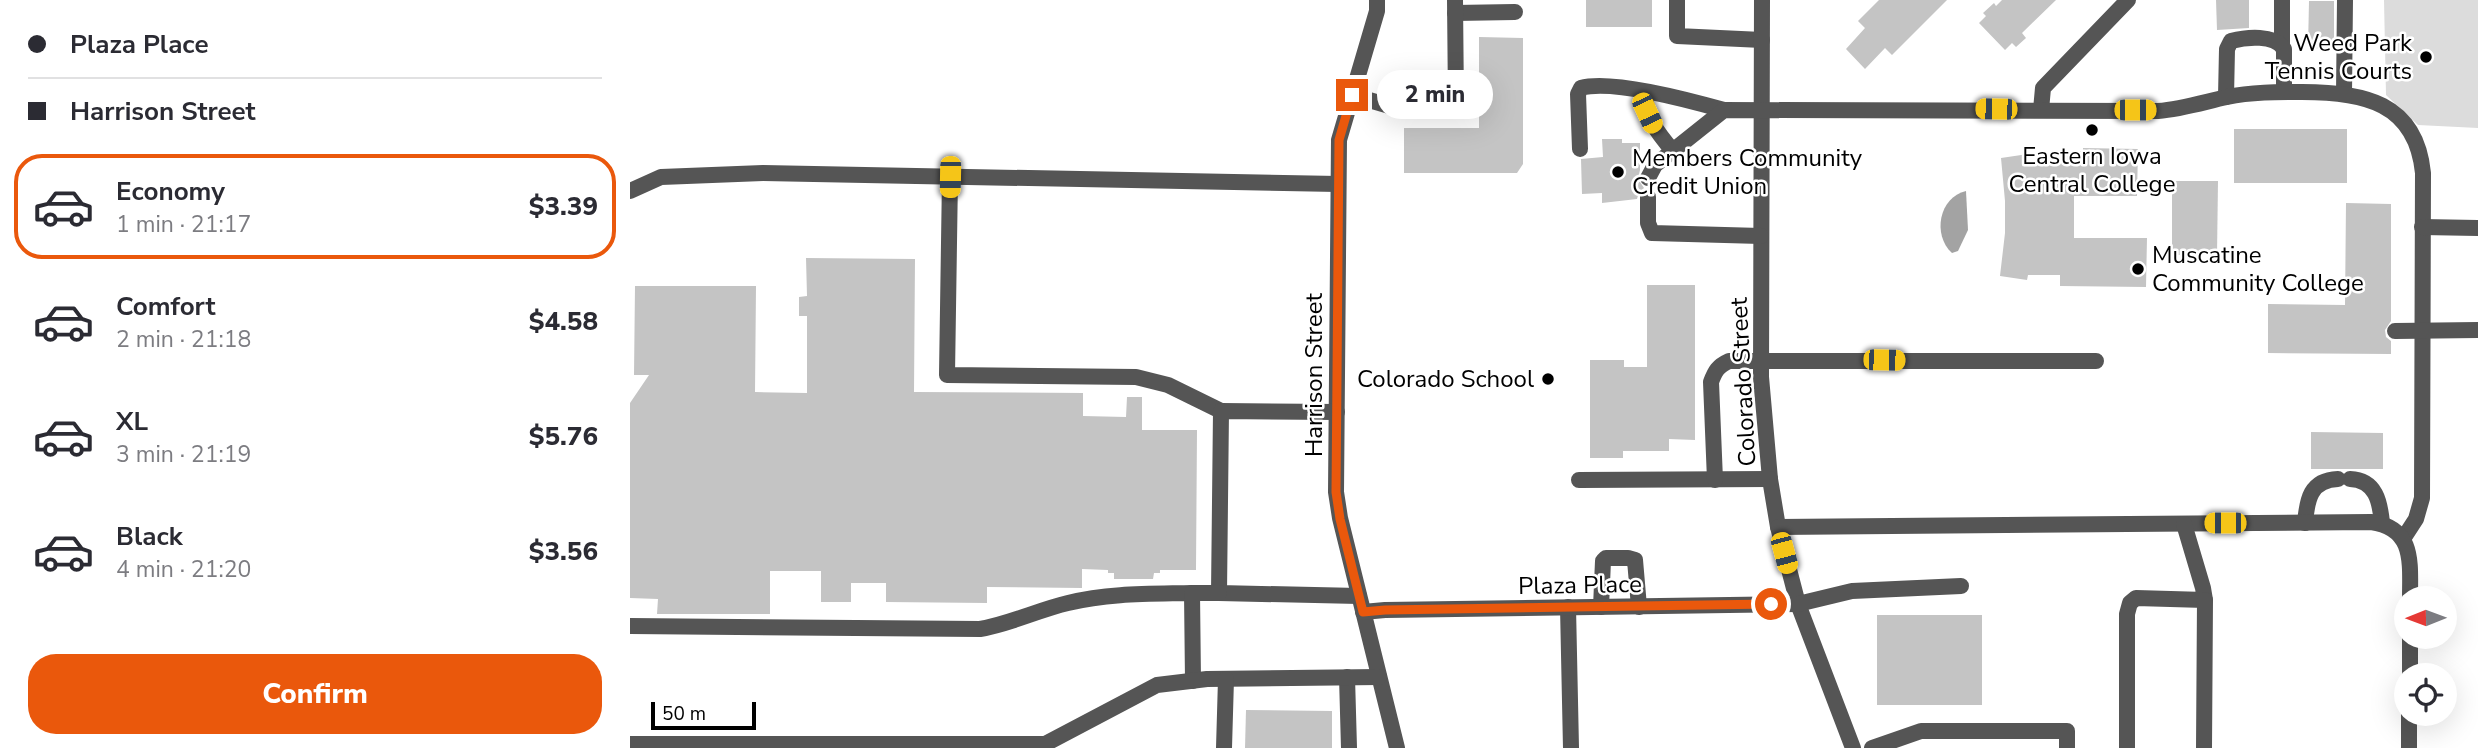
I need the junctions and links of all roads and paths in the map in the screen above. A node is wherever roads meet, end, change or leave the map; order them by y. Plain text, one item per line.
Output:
1 (1377, 0) edge
2 (1677, 0) edge
3 (1762, 0) edge
4 (2128, 0) edge
5 (2282, 0) edge
6 (2345, 0) edge
7 (1455, 7) edge
8 (1515, 12) dead end
9 (1762, 40) junction
10 (2282, 44) junction
11 (1644, 92) junction
12 (2284, 92) junction
13 (2344, 94) junction
14 (1352, 95) junction
15 (2226, 97) junction
16 (1761, 109) junction
17 (1724, 110) junction
18 (2041, 110) junction
19 (1580, 149) dead end
20 (1673, 151) junction
21 (950, 177) junction
22 (1648, 178) dead end
23 (1338, 184) junction
24 (630, 191) edge
25 (1648, 197) dead end
26 (2422, 227) junction
27 (2478, 228) edge
28 (1761, 236) junction
29 (2478, 330) edge
30 (2395, 331) dead end
31 (2421, 331) junction
32 (1761, 359) junction
33 (2096, 361) dead end
34 (1221, 411) junction
35 (1337, 412) junction
36 (1770, 479) junction
37 (1578, 480) dead end
38 (1715, 480) junction
39 (2305, 523) junction
40 (2382, 523) junction
41 (2184, 524) junction
42 (1778, 527) junction
43 (2403, 539) junction
44 (1961, 586) dead end
45 (2410, 586) edge
46 (1192, 593) junction
47 (1219, 593) junction
48 (2205, 600) junction
49 (1361, 604) junction
50 (1798, 604) junction
51 (1567, 607) junction
52 (1601, 607) junction
53 (1639, 607) junction
54 (630, 626) edge
55 (1347, 677) junction
56 (1379, 677) junction
57 (1226, 679) junction
58 (1193, 681) junction
59 (2409, 726) edge
60 (1921, 731) junction
61 (630, 744) edge
62 (672, 746) edge
63 (720, 746) edge
64 (1224, 748) edge
65 (1349, 748) edge
66 (1397, 748) edge
67 (1571, 748) edge
68 (1853, 748) edge
69 (1872, 748) edge
70 (1922, 748) edge
71 (2067, 748) edge
72 (2127, 748) edge
73 (2204, 748) edge
74 (2409, 748) edge

1 - 14 street, Harrison Street
2 - 9 street
3 - 9 street, Colorado Street
4 - 18 street
5 - 10 street
6 - 13 street
7 - 8 street
7 - 14 street
9 - 16 street, Colorado Street
10 - 12 street
10 - 15 street
11 - 17 street
11 - 19 street
11 - 20 street
12 - 13 street
12 - 15 street
13 - 26 street
14 - 23 street, Harrison Street
15 - 18 street
16 - 17 street
16 - 18 street
16 - 28 street, Colorado Street
17 - 20 street
20 - 22 street
21 - 23 street
21 - 24 street
21 - 34 street
23 - 35 street, Harrison Street
25 - 28 street
26 - 27 street
26 - 31 street
28 - 32 street, Colorado Street
29 - 31 street
30 - 31 street
31 - 43 street
32 - 33 street
32 - 36 street, Colorado Street
32 - 38 street
34 - 35 street
34 - 47 street
35 - 49 street, Harrison Street
36 - 38 street
36 - 42 street, Colorado Street
37 - 38 street
39 - 40 street
39 - 40 street
39 - 41 street
40 - 43 street
41 - 42 street
41 - 48 street
42 - 50 street, Colorado Street
43 - 45 street
44 - 50 street, Plaza Place
46 - 47 street, Plaza Place
46 - 54 street, Plaza Place
46 - 58 street
47 - 49 street, Plaza Place
48 - 72 street
48 - 73 street
49 - 51 street, Plaza Place
49 - 56 street, Harrison Street
50 - 53 street, Plaza Place
50 - 68 street, Colorado Street
51 - 52 street, Plaza Place
51 - 67 street
52 - 53 street, Plaza Place
52 - 53 street
55 - 56 street
55 - 57 street
55 - 65 street
56 - 66 street, Harrison Street
57 - 58 street
57 - 64 street
58 - 63 street
59 - 74 street
60 - 69 street
60 - 70 street
60 - 71 street
61 - 62 street
62 - 63 street

